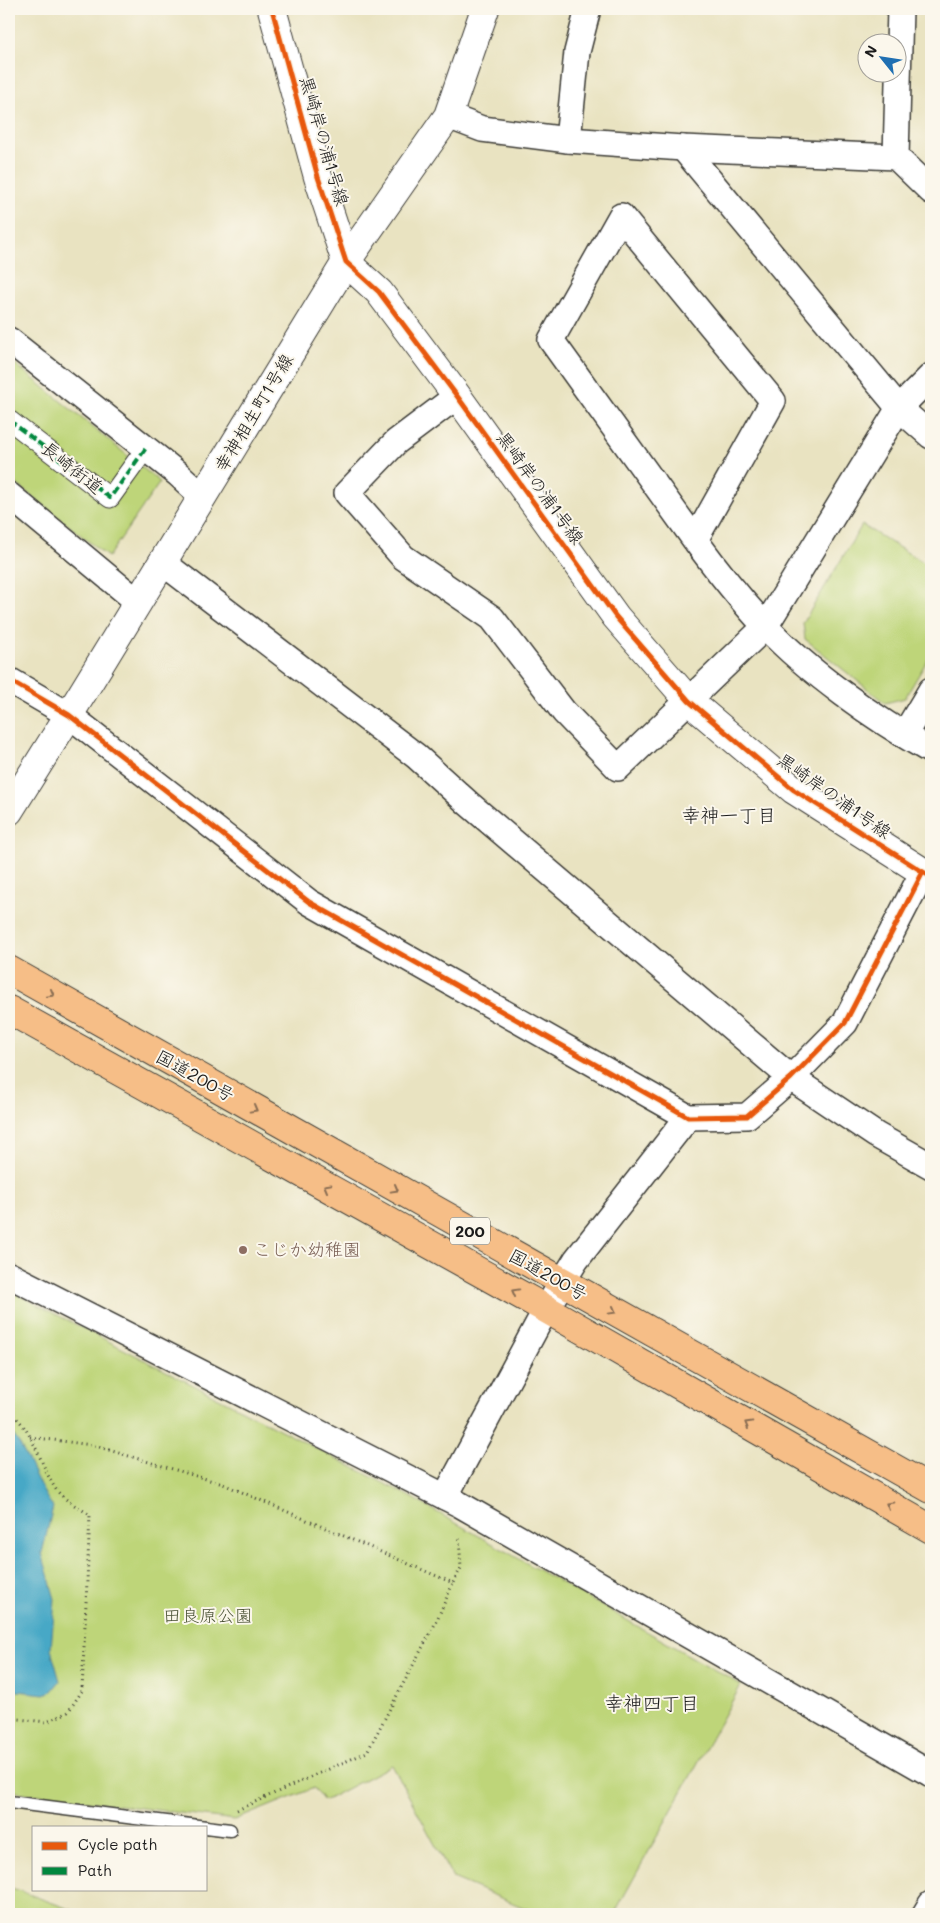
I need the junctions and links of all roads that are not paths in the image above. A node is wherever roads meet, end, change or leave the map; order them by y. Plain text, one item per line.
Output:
1 (272, 9) edge
2 (485, 9) edge
3 (588, 9) edge
4 (900, 9) edge
5 (448, 116) junction
6 (568, 140) junction
7 (683, 148) junction
8 (896, 157) junction
9 (931, 191) edge
10 (346, 262) junction
11 (9, 340) edge
12 (931, 376) edge
13 (457, 396) junction
14 (899, 408) junction
15 (9, 420) edge
16 (931, 436) edge
17 (146, 448) junction
18 (9, 495) edge
19 (203, 497) junction
20 (695, 540) junction
21 (162, 562) junction
22 (138, 602) junction
23 (766, 627) junction
24 (9, 680) edge
25 (931, 690) edge
26 (689, 701) junction
27 (70, 716) junction
28 (904, 735) junction
29 (931, 751) edge
30 (9, 811) edge
31 (927, 874) edge
32 (9, 970) edge
33 (9, 1010) edge
34 (791, 1078) junction
35 (688, 1117) junction
36 (931, 1166) edge
37 (9, 1275) edge
38 (562, 1283) junction
39 (546, 1309) junction
40 (931, 1489) edge
41 (452, 1501) junction
42 (931, 1529) edge
43 (931, 1774) edge
44 (9, 1802) edge
45 (198, 1826) edge
46 (208, 1827) edge
47 (230, 1830) dead end
48 (931, 1904) edge
49 (925, 1914) edge

1 - 10 street, 黒崎岸の浦1号線
2 - 5 street, 幸神相生町1号線
3 - 6 street
4 - 8 street
5 - 6 street
5 - 10 street, 幸神相生町1号線
6 - 7 street
7 - 8 street
7 - 14 street
8 - 9 street
10 - 13 street, 黒崎岸の浦1号線
10 - 19 street, 幸神相生町1号線
11 - 17 street
12 - 14 street
13 - 26 street, 黒崎岸の浦1号線
13 - 26 street
14 - 16 street
14 - 23 street
15 - 17 street, 長崎街道
17 - 19 street
18 - 22 street
19 - 21 street, 幸神相生町1号線
20 - 20 street
20 - 23 street
21 - 22 street, 幸神相生町1号線
21 - 34 street
22 - 27 street, 幸神相生町1号線
23 - 26 street
23 - 28 street
24 - 27 street
25 - 28 street
26 - 31 street, 黒崎岸の浦1号線
27 - 30 street, 幸神相生町1号線
27 - 35 street
28 - 29 street
31 - 34 street
32 -> 38 highway, 国道200号 / 200
39 -> 33 highway, 国道200号 / 200
34 - 35 street
34 - 36 street
35 - 38 street
37 - 41 street
38 - 39 street
38 -> 40 highway, 国道200号 / 200
39 - 41 street
42 -> 39 highway, 国道200号 / 200
41 - 43 street
44 - 45 lane
46 - 47 lane
48 - 49 street

